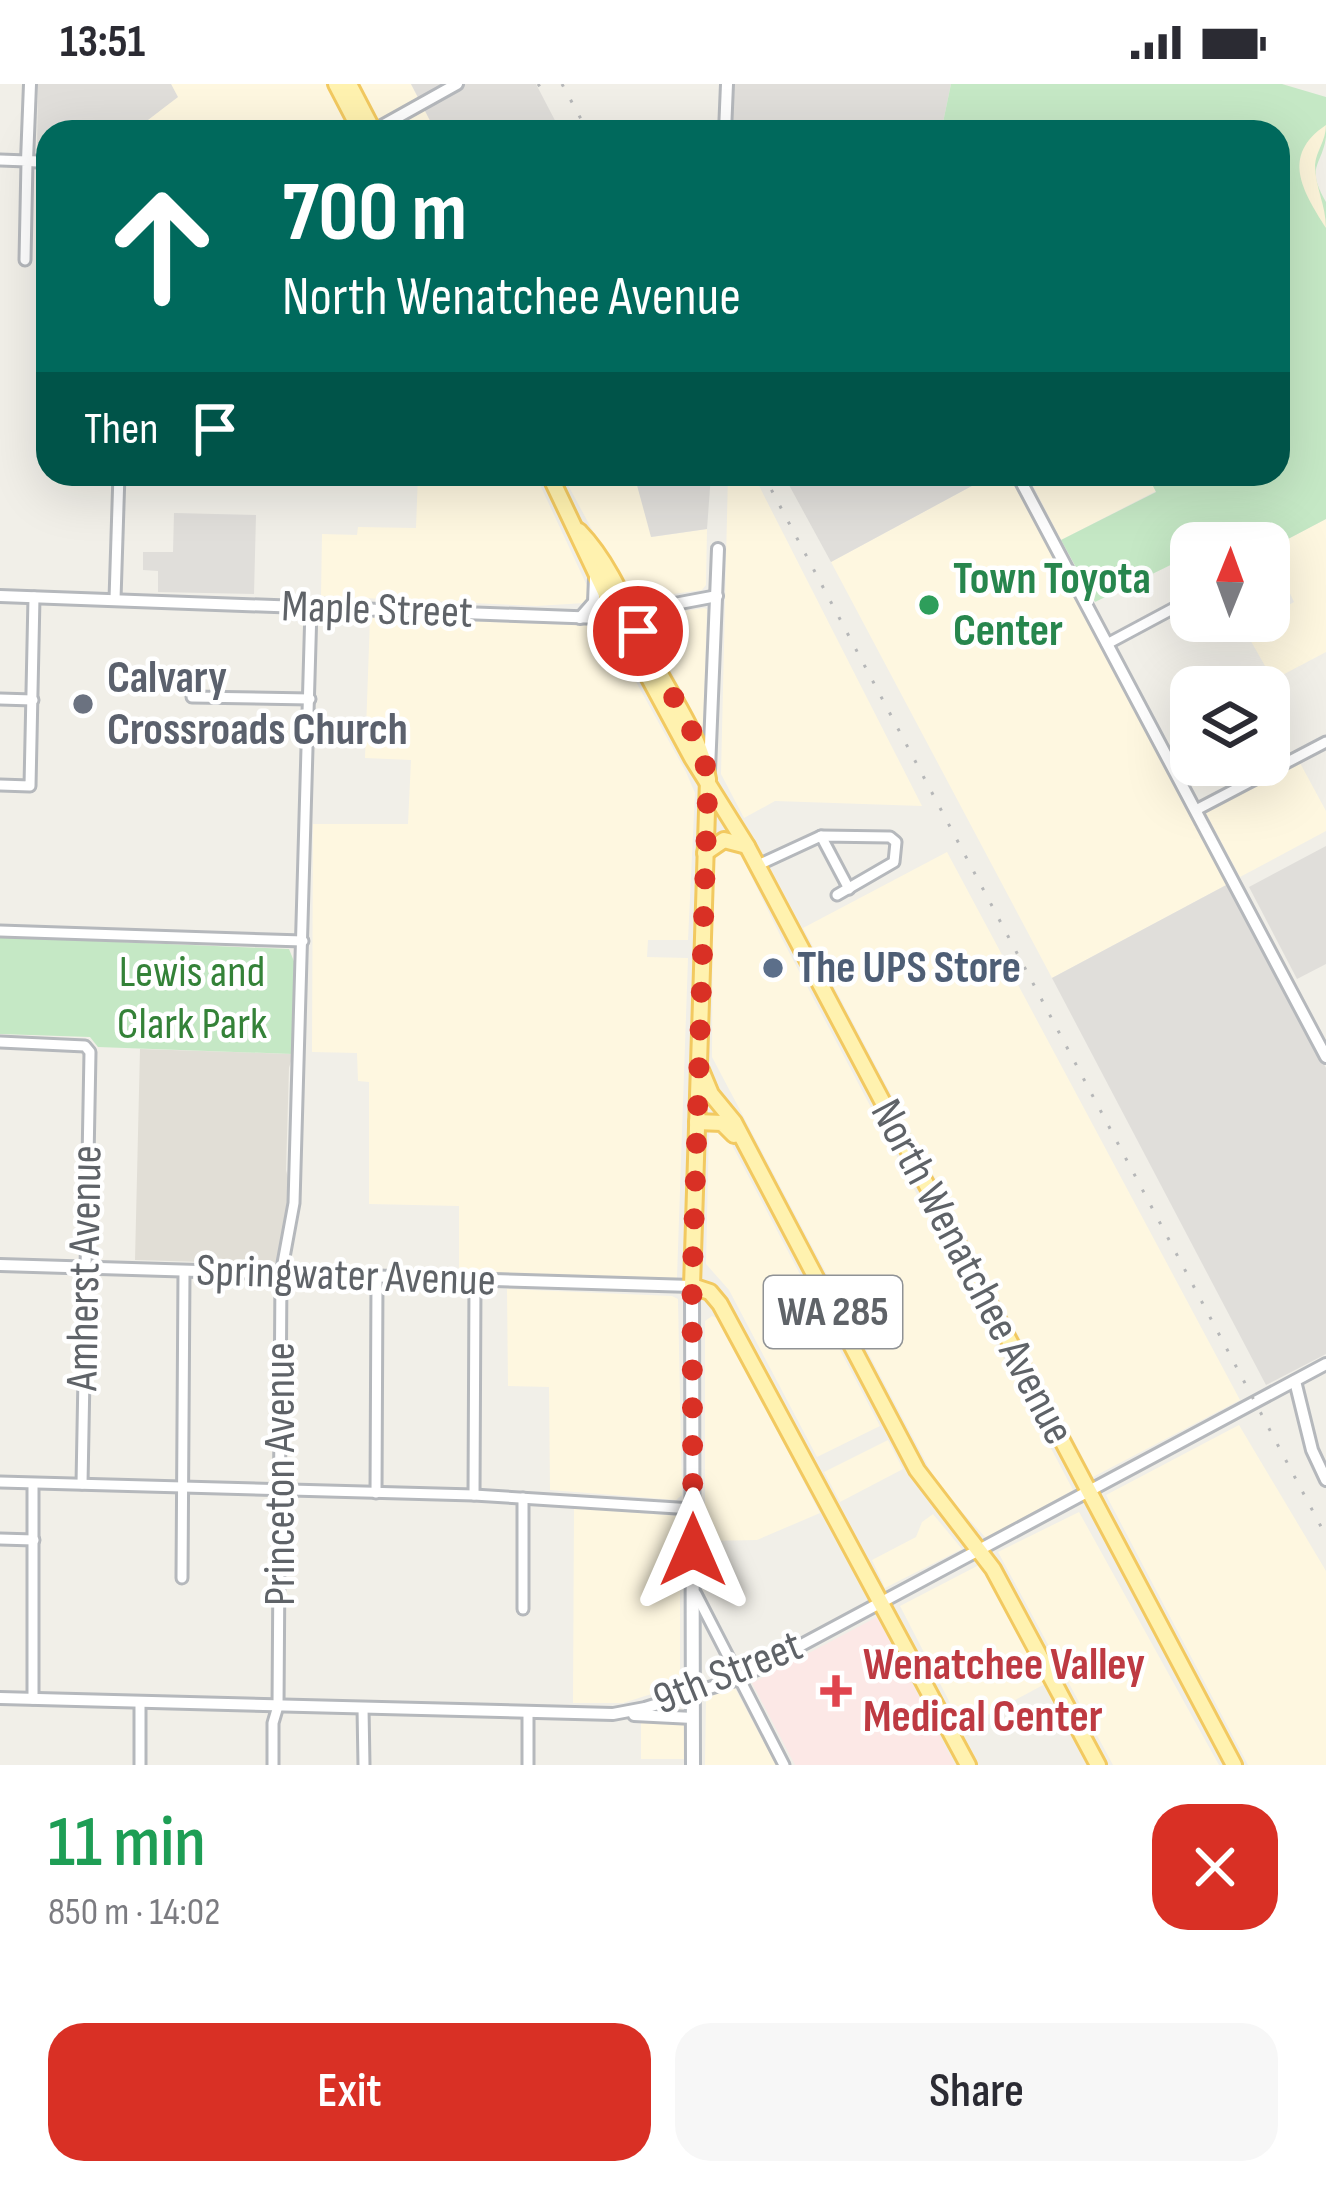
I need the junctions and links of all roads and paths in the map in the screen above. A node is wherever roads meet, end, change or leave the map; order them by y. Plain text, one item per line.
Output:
1 (30, 84) edge
2 (336, 84) edge
3 (349, 84) edge
4 (457, 84) edge
5 (727, 84) edge
6 (356, 120) edge
7 (367, 120) edge
8 (394, 120) edge
9 (726, 120) edge
10 (0, 160) edge
11 (27, 161) junction
12 (36, 161) edge
13 (25, 260) dead end
14 (119, 486) edge
15 (555, 486) edge
16 (1023, 486) edge
17 (575, 527) junction
18 (718, 549) dead end
19 (595, 574) junction
20 (0, 596) edge
21 (717, 596) junction
22 (34, 597) junction
23 (115, 599) junction
24 (311, 608) junction
25 (1170, 610) edge
26 (623, 615) junction
27 (580, 618) junction
28 (1107, 644) junction
29 (192, 697) dead end
30 (0, 699) edge
31 (310, 699) junction
32 (33, 700) junction
33 (1326, 742) edge
34 (708, 779) junction
35 (0, 785) edge
36 (1196, 810) junction
37 (821, 836) junction
38 (747, 846) junction
39 (705, 853) junction
40 (756, 866) junction
41 (849, 889) junction
42 (838, 895) dead end
43 (0, 931) edge
44 (303, 941) junction
45 (0, 1042) edge
46 (1326, 1057) edge
47 (699, 1065) junction
48 (697, 1122) junction
49 (747, 1148) junction
50 (0, 1265) edge
51 (83, 1268) junction
52 (184, 1271) junction
53 (281, 1274) junction
54 (377, 1278) junction
55 (475, 1281) junction
56 (692, 1286) junction
57 (1326, 1364) edge
58 (1295, 1381) junction
59 (1326, 1480) edge
60 (0, 1482) edge
61 (33, 1484) junction
62 (82, 1484) junction
63 (182, 1488) junction
64 (280, 1491) junction
65 (376, 1492) junction
66 (1089, 1492) junction
67 (474, 1496) junction
68 (523, 1498) junction
69 (693, 1510) junction
70 (0, 1539) edge
71 (34, 1540) junction
72 (981, 1550) junction
73 (182, 1578) dead end
74 (694, 1590) junction
75 (883, 1603) junction
76 (523, 1609) dead end
77 (738, 1679) junction
78 (694, 1694) junction
79 (0, 1698) edge
80 (33, 1699) junction
81 (140, 1702) junction
82 (278, 1706) junction
83 (363, 1708) junction
84 (528, 1712) junction
85 (613, 1714) junction
86 (693, 1718) junction
87 (140, 1765) edge
88 (272, 1765) edge
89 (364, 1765) edge
90 (529, 1765) edge
91 (693, 1765) edge
92 (784, 1765) edge
93 (968, 1765) edge
94 (1099, 1765) edge
95 (1234, 1765) edge

1 - 11 street
2 - 6 main road
3 - 7 main road
4 - 8 street
5 - 9 street
10 - 11 street
11 - 12 street
11 - 13 street
14 - 23 street
15 - 17 main road, North Wenatchee Avenue
16 - 28 street
17 - 19 main road, North Wenatchee Avenue
17 - 26 main road, North Wenatchee Avenue
18 - 21 street
19 - 26 main road, North Wenatchee Avenue
19 - 27 street
20 - 22 street, Maple Street
21 - 26 street, Maple Street
21 - 34 street
22 - 23 street, Maple Street
22 - 32 street
23 - 24 street, Maple Street
24 - 27 street, Maple Street
24 - 31 street, Princeton Avenue
25 - 28 street
26 - 27 street, Maple Street
26 - 34 main road, North Wenatchee Avenue
28 - 36 street
29 - 31 street
30 - 32 street
31 - 44 street, Princeton Avenue
32 - 35 street
33 - 36 street
34 - 38 main road, North Wenatchee Avenue
34 - 39 main road
36 - 46 street
37 - 40 street
37 - 41 street
37 - 41 street
38 - 39 main road
38 - 40 main road, North Wenatchee Avenue
39 - 47 main road
40 - 66 main road, North Wenatchee Avenue
41 - 42 street
43 - 44 street
44 - 53 street, Princeton Avenue
45 - 51 street, Amherst Avenue
47 - 48 main road
47 - 49 main road, WA 285
48 - 49 main road
48 - 56 main road
49 - 72 main road, WA 285
50 - 51 street, Springwater Avenue
51 - 52 street, Springwater Avenue
51 - 62 street, Amherst Avenue
52 - 53 street, Springwater Avenue
52 - 63 street
53 - 54 street, Springwater Avenue
53 - 64 street, Princeton Avenue
54 - 55 street, Springwater Avenue
54 - 65 street
55 - 56 street, Springwater Avenue
55 - 67 street
56 - 69 main road
56 - 75 main road, WA 285
57 - 58 street, 9th Street
58 - 59 street
58 - 66 street, 9th Street
60 - 61 street
61 - 62 street
61 - 71 street
62 - 63 street
63 - 64 street
63 - 73 street
64 - 65 street
64 - 82 street, Princeton Avenue
65 - 67 street
66 - 72 street, 9th Street
66 - 95 main road, North Wenatchee Avenue
67 - 68 street
68 - 69 street
68 - 76 street
69 - 74 main road
70 - 71 street
71 - 80 street
72 - 75 street, 9th Street
72 - 94 main road, WA 285
74 - 77 street
74 - 78 main road
75 - 77 street, 9th Street
75 - 93 main road, WA 285
77 - 78 street, 9th Street
77 - 92 street
78 - 85 street, 9th Street
78 - 86 main road
79 - 80 street, 9th Street
80 - 81 street, 9th Street
81 - 82 street, 9th Street
81 - 87 street
82 - 83 street, 9th Street
82 - 88 street, Princeton Avenue
83 - 84 street, 9th Street
83 - 89 street
84 - 85 street, 9th Street
84 - 90 street
85 - 86 street
86 - 91 main road

